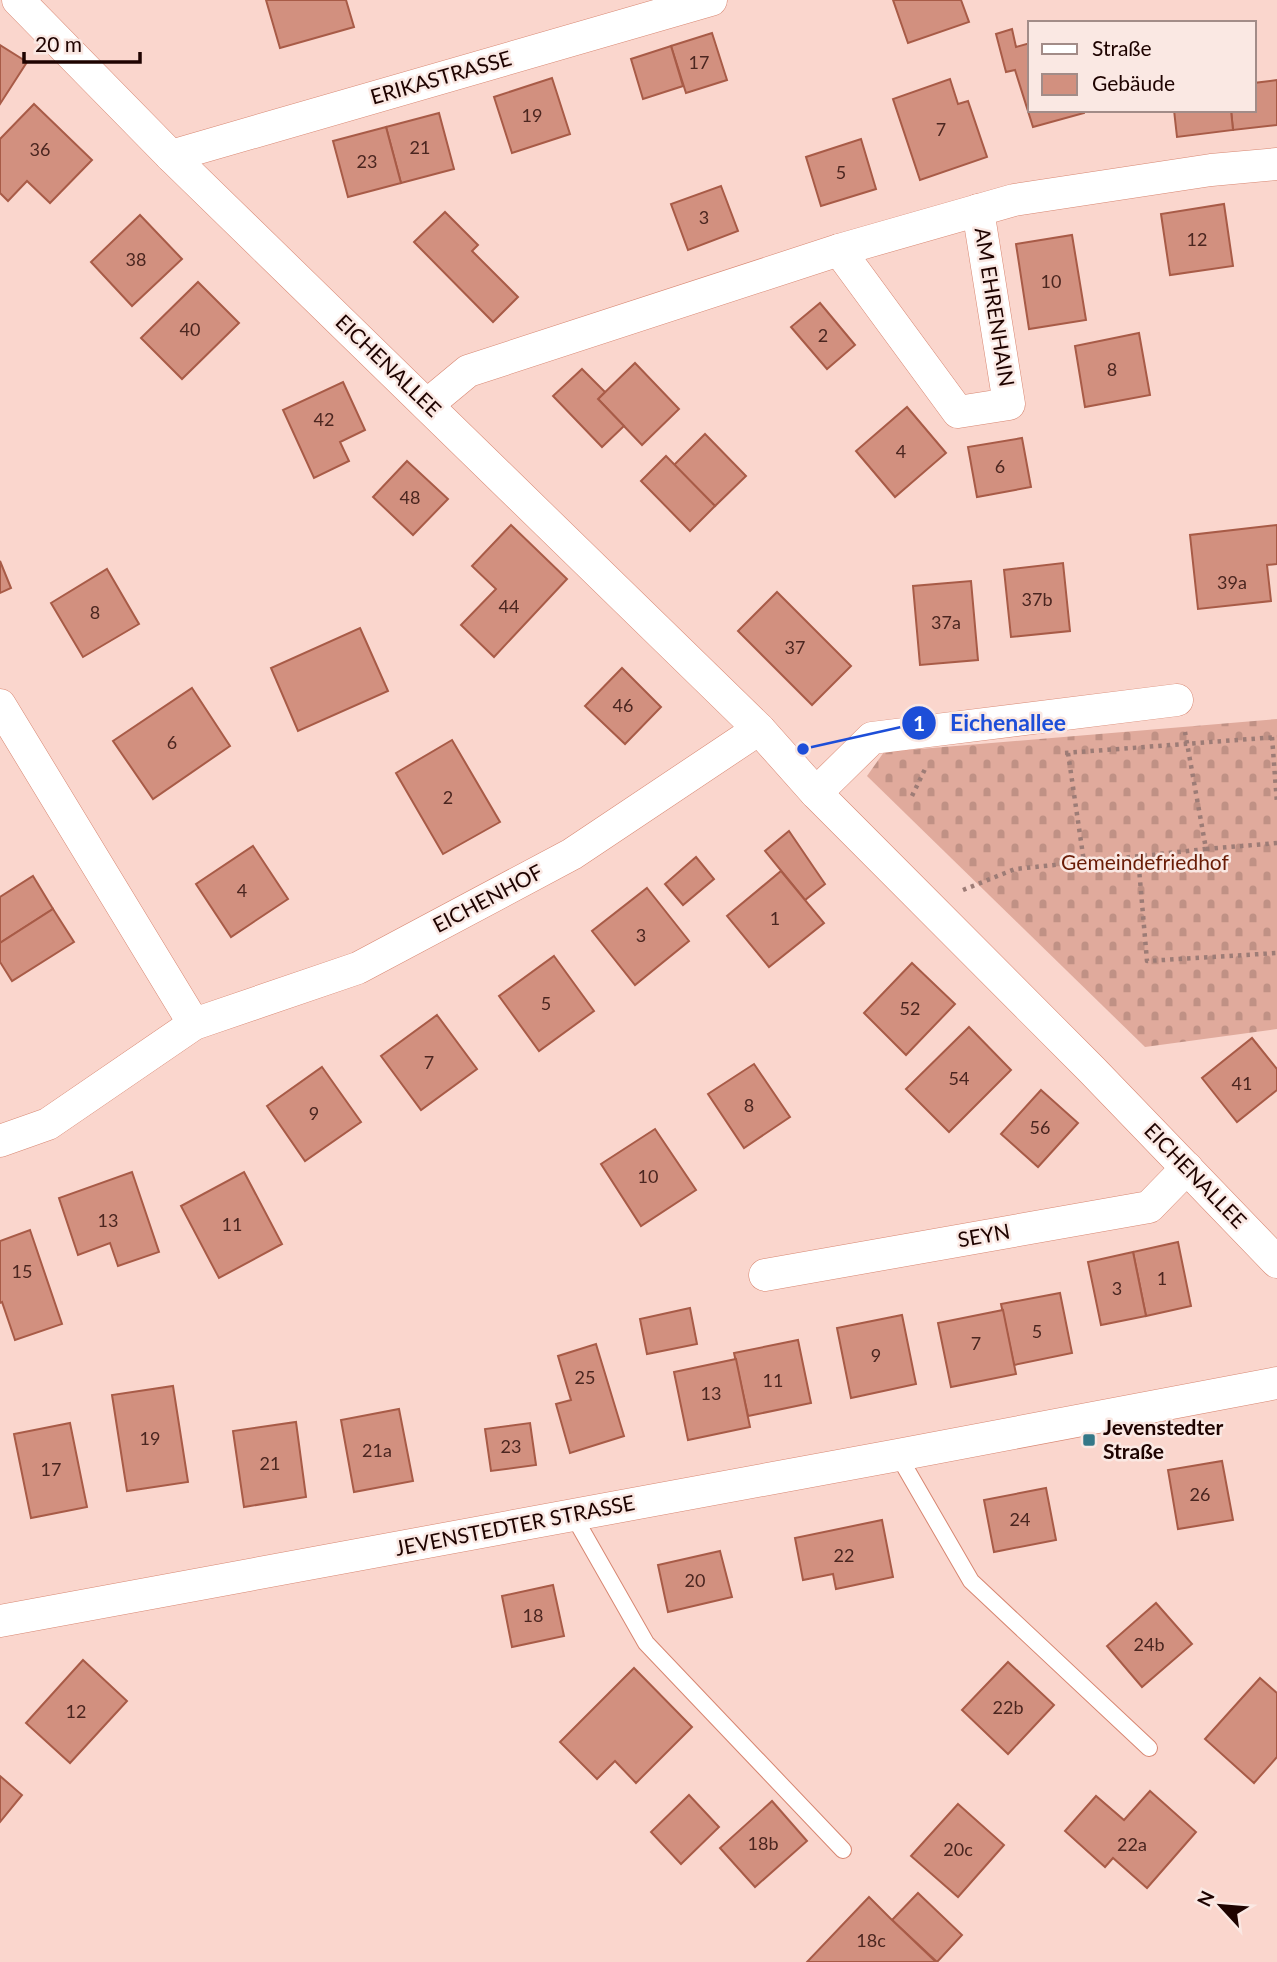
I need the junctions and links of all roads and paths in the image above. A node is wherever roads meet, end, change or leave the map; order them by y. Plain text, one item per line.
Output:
1 (18, 0) edge
2 (712, 0) edge
3 (171, 156) junction
4 (1277, 164) edge
5 (978, 210) junction
6 (839, 250) junction
7 (427, 405) junction
8 (1177, 700) joint
9 (0, 705) edge
10 (759, 729) junction
11 (1275, 737) edge
12 (1188, 744) junction
13 (1068, 752) junction
14 (1056, 754) dead end
15 (928, 763) dead end
16 (816, 793) junction
17 (912, 796) dead end
18 (1277, 803) edge
19 (1277, 843) edge
20 (1206, 849) junction
21 (1139, 857) junction
22 (1084, 863) junction
23 (927, 904) junction
24 (1277, 953) edge
25 (194, 1024) junction
26 (0, 1141) edge
27 (1187, 1168) junction
28 (1277, 1262) edge
29 (765, 1275) dead end
30 (1277, 1383) edge
31 (898, 1455) junction
32 (573, 1515) junction
33 (0, 1621) edge
34 (1149, 1748) dead end
35 (844, 1850) dead end

1 - 3 street, EICHENALLEE
2 - 3 street, ERIKASTRASSE
3 - 7 street, EICHENALLEE
4 - 5 street, AM EHRENHAIN
5 - 6 street, AM EHRENHAIN
5 - 6 street, AM EHRENHAIN
6 - 7 street, AM EHRENHAIN
7 - 10 street, EICHENALLEE
8 - 12 path
8 - 16 street
9 - 25 street
10 - 16 street, EICHENALLEE
10 - 25 street, EICHENHOF
11 - 12 path
11 - 18 path
12 - 13 path
12 - 20 path
13 - 14 path
13 - 22 path
15 - 17 path
16 - 23 street, EICHENALLEE
19 - 20 path
20 - 21 path
21 - 22 path
21 - 24 path
22 - 23 path
23 - 27 street, EICHENALLEE
25 - 26 street, EICHENHOF
27 - 28 street, EICHENALLEE
27 - 29 street, SEYN
30 - 31 street, JEVENSTEDTER STRASSE
31 - 32 street, JEVENSTEDTER STRASSE
31 - 34 lane
32 - 33 street, JEVENSTEDTER STRASSE
32 - 35 lane

